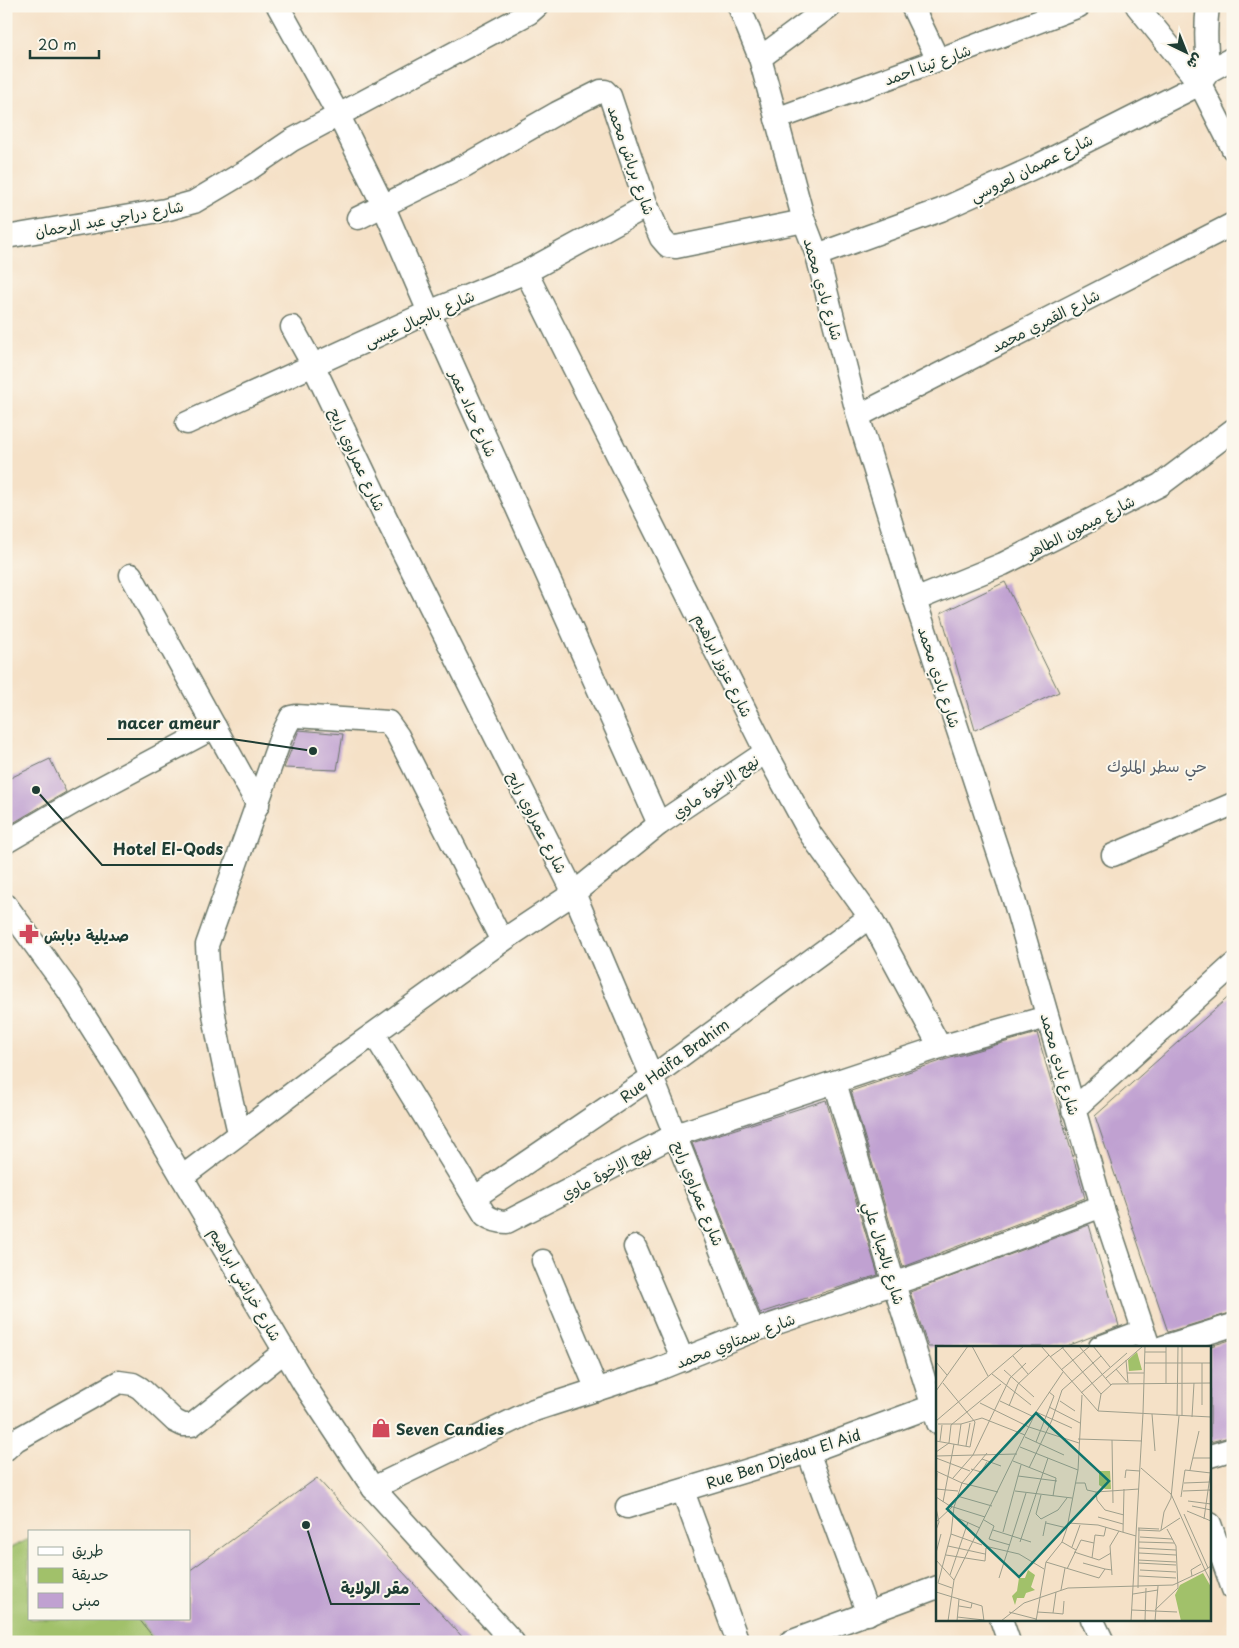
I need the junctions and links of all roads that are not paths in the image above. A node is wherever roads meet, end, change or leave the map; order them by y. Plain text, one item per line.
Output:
1 (278, 6) edge
2 (537, 6) edge
3 (739, 6) edge
4 (830, 6) edge
5 (912, 6) edge
6 (1078, 6) edge
7 (1137, 6) edge
8 (1208, 6) edge
9 (760, 58) junction
10 (1233, 58) edge
11 (938, 60) junction
12 (1205, 77) junction
13 (339, 116) junction
14 (776, 119) junction
15 (1233, 149) edge
16 (382, 205) junction
17 (647, 206) junction
18 (358, 218) dead end
19 (804, 221) junction
20 (1233, 224) edge
21 (6, 237) edge
22 (817, 256) junction
23 (526, 272) junction
24 (429, 312) junction
25 (292, 326) dead end
26 (314, 365) junction
27 (858, 416) junction
28 (187, 422) dead end
29 (1233, 430) edge
30 (131, 574) dead end
31 (914, 600) junction
32 (215, 727) junction
33 (766, 752) junction
34 (1233, 804) edge
35 (258, 805) junction
36 (659, 824) junction
37 (6, 842) edge
38 (1113, 856) dead end
39 (574, 893) junction
40 (7, 909) edge
41 (870, 917) junction
42 (502, 941) junction
43 (1233, 965) edge
44 (1047, 1017) junction
45 (374, 1034) junction
46 (940, 1047) junction
47 (652, 1077) junction
48 (835, 1082) junction
49 (1074, 1110) junction
50 (239, 1134) junction
51 (675, 1135) junction
52 (182, 1177) junction
53 (474, 1198) junction
54 (1102, 1206) junction
55 (635, 1246) dead end
56 (542, 1261) dead end
57 (894, 1284) junction
58 (1233, 1324) edge
59 (753, 1331) junction
60 (1146, 1339) edge
61 (1106, 1346) edge
62 (1166, 1346) edge
63 (285, 1351) junction
64 (683, 1360) junction
65 (597, 1390) junction
66 (936, 1410) edge
67 (9, 1439) edge
68 (1233, 1449) edge
69 (808, 1452) junction
70 (1212, 1455) edge
71 (373, 1488) junction
72 (683, 1491) junction
73 (627, 1507) dead end
74 (1212, 1530) edge
75 (936, 1588) edge
76 (1233, 1589) edge
77 (868, 1614) junction
78 (1001, 1620) edge
79 (1092, 1620) edge
80 (513, 1642) edge
81 (738, 1642) edge
82 (790, 1642) edge
83 (1009, 1642) edge
84 (1103, 1642) edge

1 - 13 street, شارع حداد عمر
2 - 13 street
3 - 9 street, شارع بادي محمد
4 - 9 street
5 - 11 street
6 - 11 street, شارع تينا احمد
7 - 12 street
8 - 12 street
9 - 14 street, شارع بادي محمد
10 - 12 street, شارع عصمان لعروسي
11 - 14 street, شارع تينا احمد
12 - 15 street
12 - 22 street, شارع عصمان لعروسي
13 - 16 street, شارع حداد عمر
13 - 21 street, شارع دراجي عبد الرحمان
14 - 19 street, شارع بادي محمد
16 - 17 street, شارع برباش محمد
16 - 18 street, شارع برباش محمد
16 - 24 street, شارع حداد عمر
17 - 19 street, شارع برباش محمد
17 - 23 street, شارع بالجبال عيسى
19 - 22 street, شارع بادي محمد
20 - 27 street, شارع القمري محمد
22 - 27 street, شارع بادي محمد
23 - 24 street, شارع بالجبال عيسى
23 - 33 street, شارع عزوز ابراهيم
24 - 26 street, شارع بالجبال عيسى
24 - 36 street, شارع حداد عمر
25 - 26 street, شارع عمراوي رابح
26 - 28 street, شارع بالجبال عيسى
26 - 39 street, شارع عمراوي رابح
27 - 31 street, شارع بادي محمد
29 - 31 street, شارع ميمون الطاهر
30 - 32 street
31 - 44 street, شارع بادي محمد
32 - 35 street
32 - 37 street
33 - 36 street, نهج الإخوة ماوي
33 - 41 street, شارع عزوز ابراهيم
34 - 38 street
35 - 42 street
35 - 50 street
36 - 39 street, نهج الإخوة ماوي
39 - 42 street, نهج الإخوة ماوي
39 - 47 street, شارع عمراوي رابح
40 - 52 street, شارع خراشي ابراهيم
41 - 46 street, شارع عزوز ابراهيم
41 - 47 street, Rue Haifa Brahim
42 - 45 street, نهج الإخوة ماوي
43 - 49 street
44 - 46 street, نهج الإخوة ماوي
44 - 49 street, شارع بادي محمد
45 - 50 street, نهج الإخوة ماوي
45 - 53 street, نهج الإخوة ماوي
46 - 48 street, نهج الإخوة ماوي
47 - 51 street, شارع عمراوي رابح
47 - 53 street, Rue Haifa Brahim
48 - 51 street, نهج الإخوة ماوي
48 - 57 street, شارع بالجبال علي
49 - 54 street, شارع بادي محمد
50 - 52 street, نهج الإخوة ماوي
51 - 53 street, نهج الإخوة ماوي
51 - 59 street, شارع عمراوي رابح
52 - 63 street, شارع خراشي ابراهيم
54 - 57 street, شارع سمتاوي محمد
54 - 60 street, شارع بادي محمد
55 - 64 street
56 - 65 street
57 - 59 street, شارع سمتاوي محمد
57 - 66 street, شارع بالجبال علي
58 - 62 street
59 - 64 street, شارع سمتاوي محمد
60 - 61 street
63 - 67 street
63 - 71 street, شارع خراشي ابراهيم
64 - 65 street, شارع سمتاوي محمد
65 - 71 street, شارع سمتاوي محمد
66 - 69 street, Rue Ben Djedou El Aid
68 - 70 street
69 - 72 street, Rue Ben Djedou El Aid
69 - 77 street
71 - 80 street, شارع خراشي ابراهيم
72 - 73 street, Rue Ben Djedou El Aid
72 - 81 street
74 - 76 street
75 - 77 street
77 - 82 street
78 - 83 street
79 - 84 street

